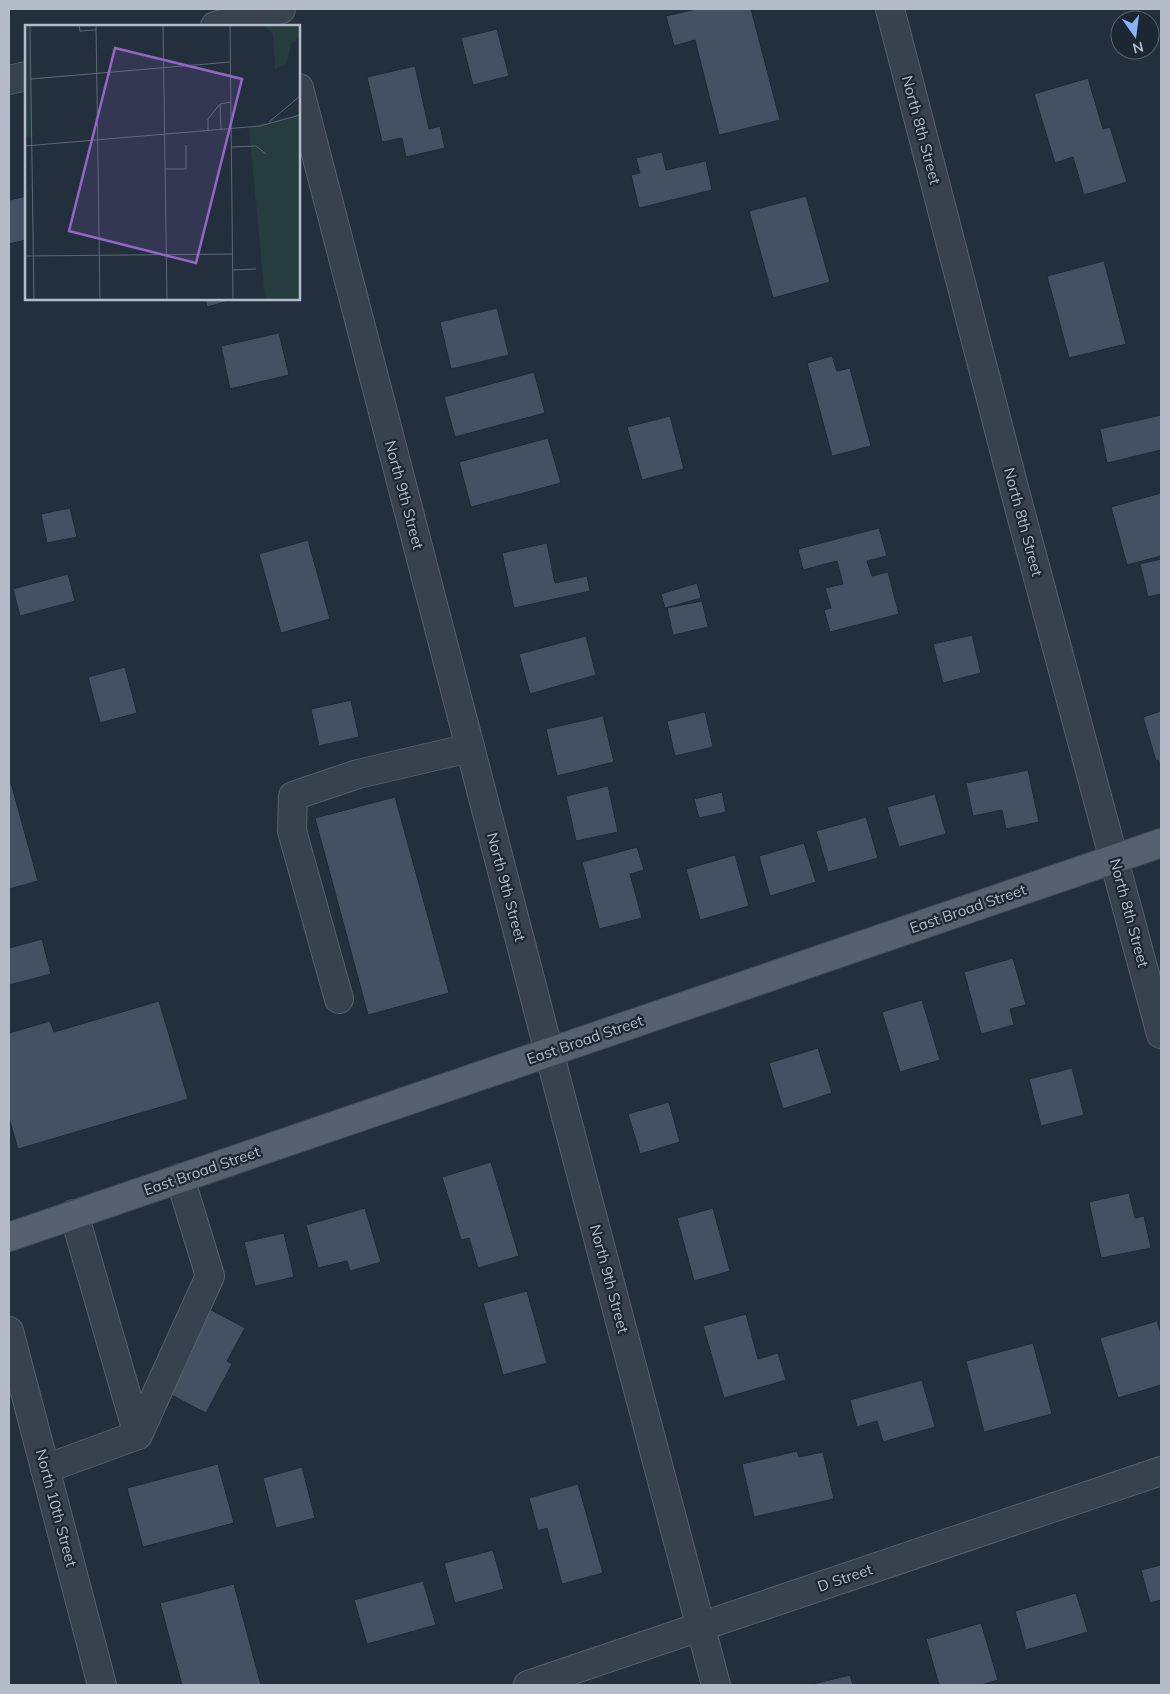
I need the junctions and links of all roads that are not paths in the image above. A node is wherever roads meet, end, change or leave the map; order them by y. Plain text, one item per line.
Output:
1 (890, 9) edge
2 (280, 13) edge
3 (220, 25) edge
4 (25, 76) edge
5 (9, 80) edge
6 (300, 92) edge
7 (470, 748) junction
8 (1161, 843) edge
9 (1114, 859) junction
10 (339, 999) dead end
11 (1161, 1034) edge
12 (549, 1052) junction
13 (180, 1178) junction
14 (74, 1214) junction
15 (9, 1236) edge
16 (9, 1331) edge
17 (138, 1435) junction
18 (45, 1469) junction
19 (1161, 1471) edge
20 (701, 1627) junction
21 (102, 1685) edge
22 (528, 1685) edge
23 (716, 1685) edge

1 - 9 street, North 8th Street
2 - 3 street
4 - 5 street
6 - 7 street, North 9th Street
7 - 10 street
7 - 12 street, North 9th Street
8 - 9 main road, East Broad Street
9 - 11 street, North 8th Street
9 - 12 main road, East Broad Street
12 - 13 main road, East Broad Street
12 - 20 street, North 9th Street
13 - 14 main road, East Broad Street
13 - 17 street
14 - 15 main road, East Broad Street
14 - 17 street
16 - 18 street, North 10th Street
17 - 18 street
18 - 21 street, North 10th Street
19 - 20 street, D Street
20 - 22 street, D Street
20 - 23 street, North 9th Street

